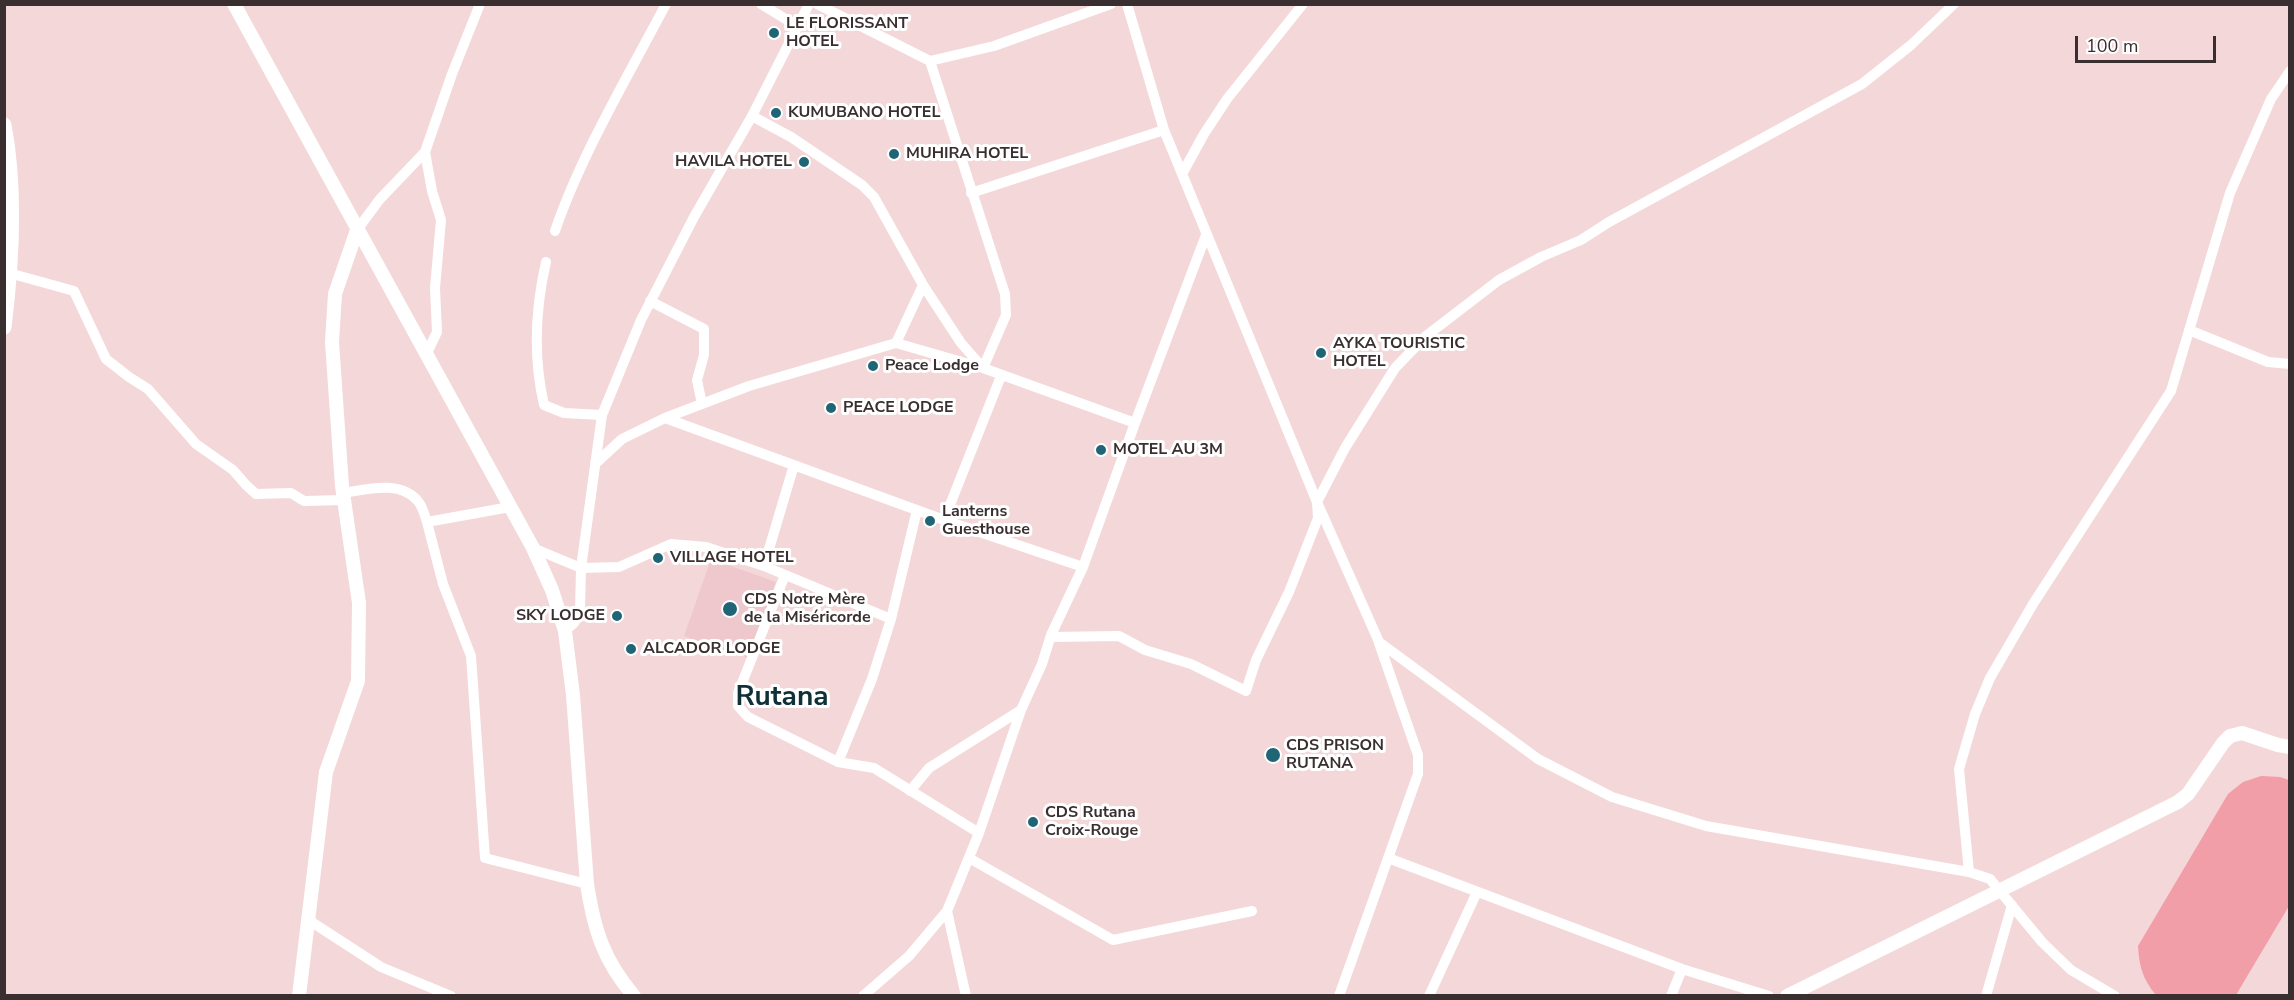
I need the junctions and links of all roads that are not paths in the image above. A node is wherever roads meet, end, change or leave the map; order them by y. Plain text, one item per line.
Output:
1 (480, 4) edge
2 (666, 4) edge
3 (761, 4) edge
4 (809, 4) edge
5 (817, 4) edge
6 (1111, 4) edge
7 (1127, 4) edge
8 (1303, 4) edge
9 (1954, 4) edge
10 (236, 5) edge
11 (797, 26) junction
12 (930, 61) junction
13 (2289, 71) edge
14 (752, 116) junction
15 (4, 125) edge
16 (1164, 130) junction
17 (425, 152) junction
18 (1182, 174) junction
19 (971, 193) junction
20 (357, 231) junction
21 (555, 231) dead end
22 (1206, 235) junction
23 (546, 262) dead end
24 (9, 273) junction
25 (923, 285) junction
26 (650, 301) junction
27 (4, 327) edge
28 (2189, 330) junction
29 (896, 343) junction
30 (426, 355) junction
31 (2289, 364) edge
32 (983, 368) junction
33 (1001, 376) junction
34 (702, 404) junction
35 (602, 416) junction
36 (665, 417) junction
37 (1135, 423) junction
38 (595, 465) junction
39 (794, 465) junction
40 (344, 497) junction
41 (1317, 502) junction
42 (510, 507) junction
43 (917, 510) junction
44 (944, 520) junction
45 (428, 522) junction
46 (533, 548) junction
47 (764, 566) junction
48 (1083, 567) junction
49 (581, 568) junction
50 (784, 575) junction
51 (891, 619) junction
52 (565, 632) junction
53 (1051, 637) junction
54 (1379, 642) junction
55 (1021, 710) junction
56 (2289, 747) edge
57 (838, 762) junction
58 (910, 791) junction
59 (979, 833) junction
60 (969, 858) junction
61 (1388, 858) junction
62 (1969, 872) junction
63 (587, 884) junction
64 (2000, 891) junction
65 (1477, 892) junction
66 (2013, 905) junction
67 (947, 910) junction
68 (1252, 911) dead end
69 (307, 919) junction
70 (1682, 969) junction
71 (299, 996) edge
72 (451, 996) edge
73 (634, 996) edge
74 (863, 996) edge
75 (966, 996) edge
76 (1339, 996) edge
77 (1429, 996) edge
78 (1671, 996) edge
79 (1769, 996) edge
80 (1787, 996) edge
81 (1986, 996) edge
82 (2115, 996) edge

1 - 17 street
2 - 21 street
3 - 11 street
4 - 11 street
5 - 12 street
6 - 12 street
7 - 16 street
8 - 18 street
9 - 41 street
10 - 20 main road
11 - 14 street
12 - 19 street
13 - 28 street
14 - 25 street
14 - 26 street
15 - 24 main road
16 - 18 street
16 - 19 street
17 - 20 street
17 - 30 street
18 - 22 street
19 - 32 street
20 - 30 main road
20 - 40 main road
22 - 37 street
22 - 41 street
23 - 35 street
24 - 27 main road
24 - 40 street
25 - 29 street
25 - 32 street
26 - 34 street
26 - 35 street
28 - 31 street
28 - 62 street
29 - 32 street
29 - 34 street
30 - 42 main road
32 - 33 street
33 - 37 street
33 - 44 street
34 - 36 street
35 - 38 street
36 - 38 street
36 - 39 street
37 - 48 street
38 - 49 street
39 - 43 street
39 - 47 street
40 - 45 street
40 - 69 main road
41 - 53 street
41 - 54 street
42 - 45 street
42 - 46 main road
43 - 44 street
43 - 51 street
44 - 48 street
45 - 63 street
46 - 49 street
46 - 52 main road
47 - 49 street
47 - 50 street
48 - 53 street
49 - 52 street
50 - 51 street
50 - 57 street
51 - 57 street
52 - 63 main road
53 - 55 street
54 - 61 street
54 - 62 street
55 - 58 street
55 - 59 street
56 - 64 main road
57 - 58 street
58 - 59 street
59 - 60 street
60 - 67 street
60 - 68 street
61 - 65 street
61 - 76 street
62 - 64 street
63 - 73 main road
64 - 66 street
64 - 80 main road
65 - 70 street
65 - 77 street
66 - 81 street
66 - 82 street
67 - 74 street
67 - 75 street
69 - 71 main road
69 - 72 street
70 - 78 street
70 - 79 street

